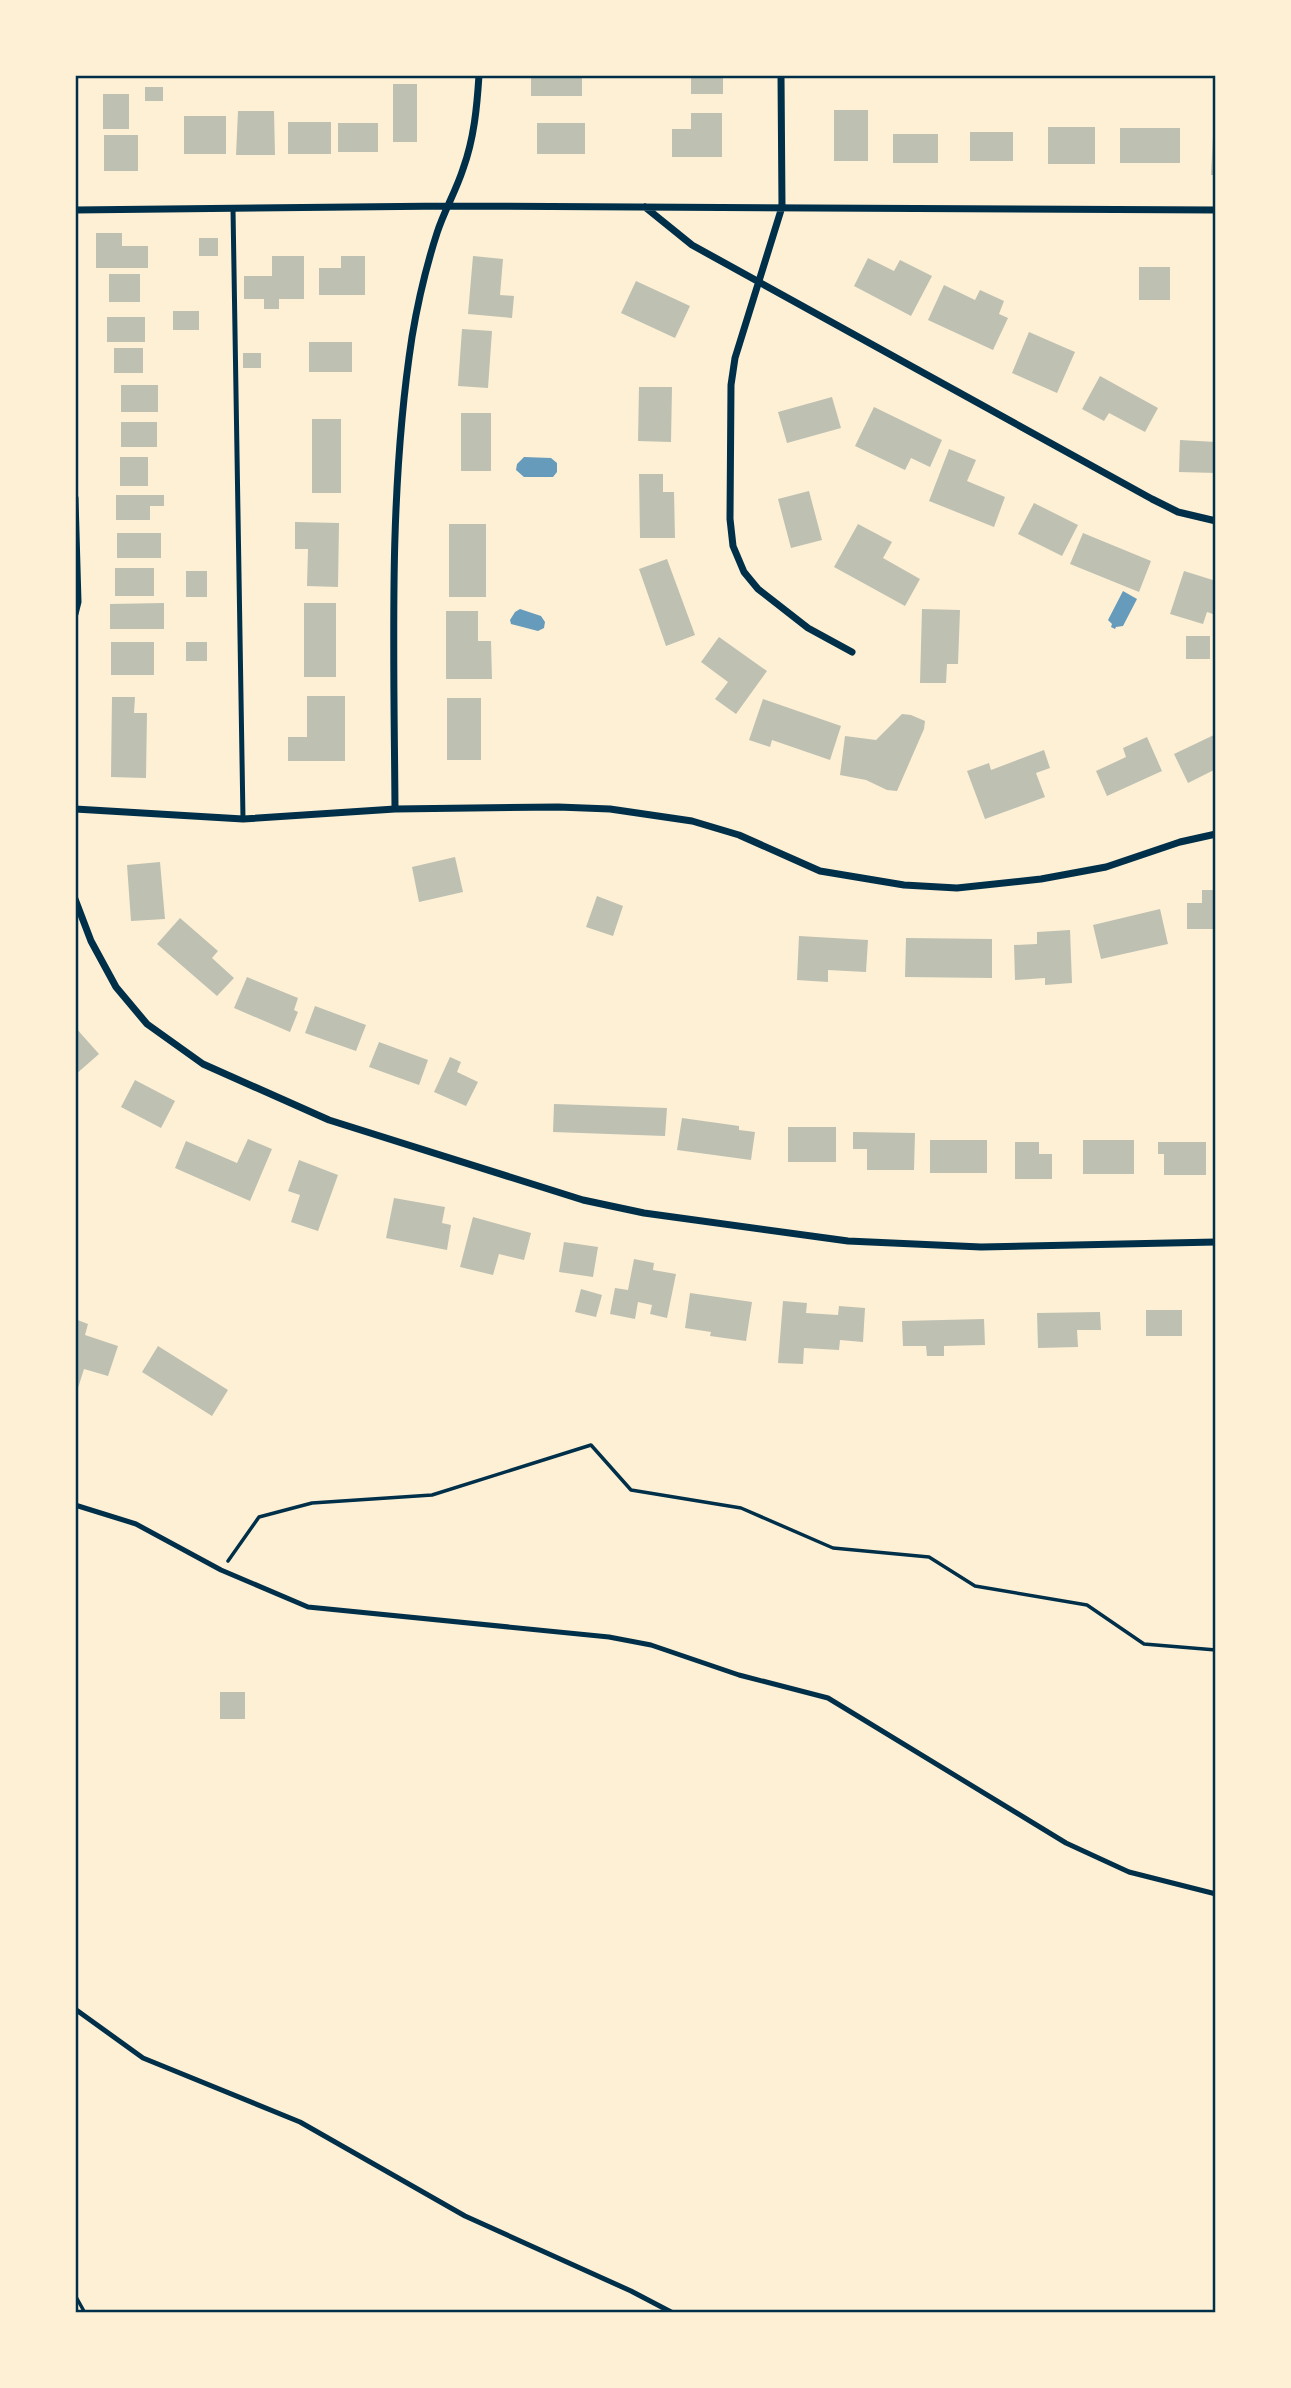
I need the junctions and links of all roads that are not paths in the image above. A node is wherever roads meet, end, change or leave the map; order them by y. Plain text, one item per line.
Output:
1 (479, 75) edge
2 (781, 75) edge
3 (448, 206) junction
4 (644, 206) junction
5 (782, 207) junction
6 (233, 209) junction
7 (75, 210) edge
8 (1216, 210) edge
9 (759, 282) junction
10 (75, 498) edge
11 (1216, 521) edge
12 (75, 614) edge
13 (852, 652) dead end
14 (75, 809) edge
15 (395, 809) junction
16 (243, 819) junction
17 (1216, 834) edge
18 (75, 899) edge
19 (1216, 1242) edge
20 (75, 1505) edge
21 (1216, 1894) edge
22 (75, 2009) edge
23 (673, 2313) edge

1 - 3 street
2 - 5 street
3 - 4 street
3 - 6 street
3 - 15 street
4 - 5 street
4 - 9 street
5 - 8 street
5 - 9 street
6 - 7 street
6 - 16 lane
9 - 11 street
9 - 13 street
10 - 12 street
14 - 16 street
15 - 16 street
15 - 17 street
18 - 19 street
20 - 21 lane
22 - 23 lane

